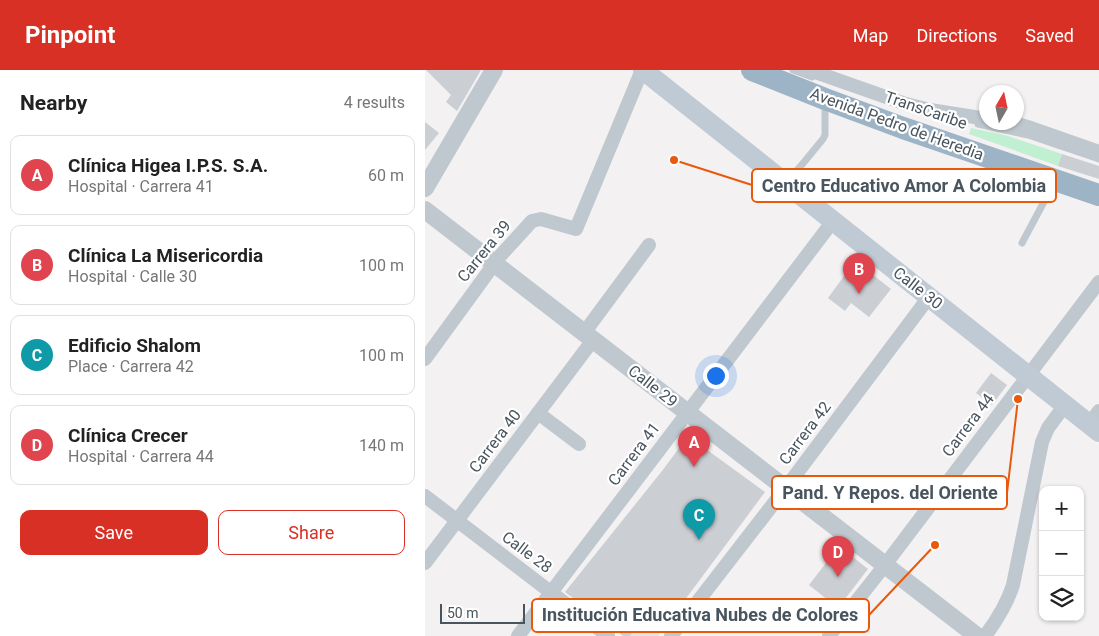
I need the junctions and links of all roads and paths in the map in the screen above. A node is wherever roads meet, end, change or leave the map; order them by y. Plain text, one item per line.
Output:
1 (494, 70) edge
2 (643, 70) edge
3 (752, 70) edge
4 (793, 70) edge
5 (809, 70) edge
6 (786, 75) dead end
7 (820, 92) junction
8 (979, 118) edge
9 (1024, 126) edge
10 (1099, 152) edge
11 (1099, 160) edge
12 (1056, 180) junction
13 (785, 183) junction
14 (425, 188) edge
15 (1099, 195) edge
16 (425, 210) edge
17 (833, 221) junction
18 (1022, 243) dead end
19 (649, 245) dead end
20 (494, 264) junction
21 (1099, 282) edge
22 (929, 297) junction
23 (589, 336) junction
24 (425, 359) edge
25 (1027, 375) junction
26 (1065, 405) junction
27 (687, 412) junction
28 (538, 413) junction
29 (1096, 423) edge
30 (579, 444) dead end
31 (785, 488) junction
32 (425, 496) edge
33 (457, 521) junction
34 (425, 563) edge
35 (885, 564) junction
36 (551, 593) junction
37 (518, 636) edge
38 (608, 636) edge
39 (671, 636) edge
40 (829, 636) edge
41 (977, 636) edge
42 (985, 636) edge

1 - 14 street
2 - 13 main road, Calle 30
2 - 20 street, Carrera 39
3 - 7 highway, Avenida Pedro de Heredia
4 - 11 lane, TransCaribe
5 - 8 street
6 - 7 lane
7 - 12 highway, Avenida Pedro de Heredia
7 - 13 lane
9 - 10 street
12 - 15 highway, Avenida Pedro de Heredia
12 - 18 lane
13 - 17 main road, Calle 30
16 - 20 street, Calle 29
17 - 22 main road, Calle 30
17 - 27 street, Carrera 41
19 - 23 street, Carrera 40
20 - 23 street, Calle 29
20 - 24 street, Carrera 39
21 - 25 street, Carrera 44
22 - 25 main road, Calle 30
22 - 31 street, Carrera 42
23 - 27 street, Calle 29
23 - 28 street, Carrera 40
25 - 26 main road, Calle 30
25 - 35 street, Carrera 44
26 - 29 main road, Calle 30
26 - 42 street
27 - 31 street, Calle 29
27 - 36 street, Carrera 41
28 - 30 street
28 - 33 street, Carrera 40
31 - 35 street, Calle 29
31 - 39 street, Carrera 42
32 - 33 street, Calle 28
33 - 34 street, Carrera 40
33 - 36 street, Calle 28
35 - 40 street, Carrera 44
35 - 41 street, Calle 29
36 - 37 street, Carrera 41
36 - 38 street, Calle 28

